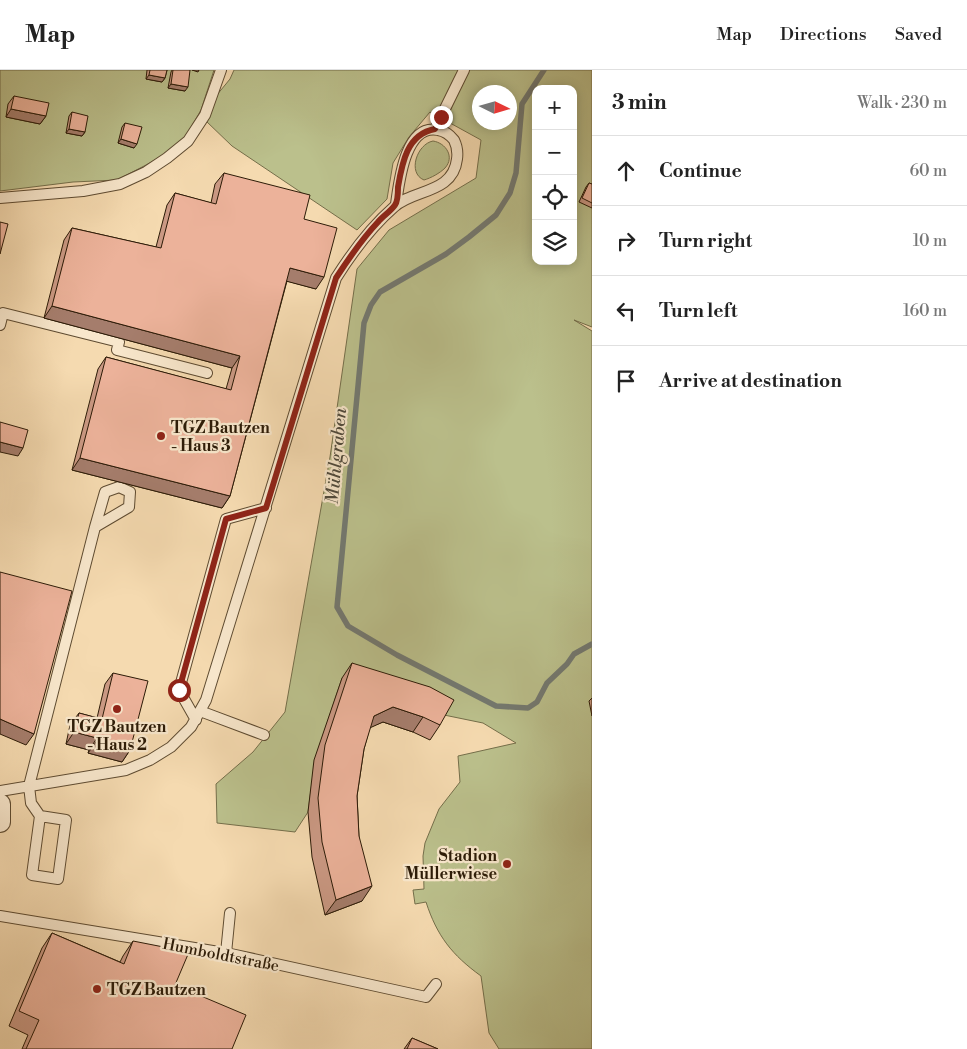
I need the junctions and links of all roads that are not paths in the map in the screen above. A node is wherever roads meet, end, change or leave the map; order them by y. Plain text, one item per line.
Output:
1 (221, 70) edge
2 (464, 70) edge
3 (435, 129) junction
4 (0, 198) edge
5 (396, 204) junction
6 (0, 325) edge
7 (207, 373) dead end
8 (266, 508) junction
9 (95, 527) dead end
10 (198, 715) junction
11 (264, 735) dead end
12 (29, 786) junction
13 (0, 791) edge
14 (0, 804) edge
15 (40, 816) junction
16 (0, 822) edge
17 (230, 912) dead end
18 (0, 916) edge
19 (226, 953) junction
20 (436, 984) dead end

1 - 4 lane
2 - 3 lane
3 - 5 lane
3 - 5 lane
5 - 8 lane
6 - 7 lane
8 - 10 lane
8 - 10 lane
9 - 12 lane
10 - 11 lane
10 - 12 lane
12 - 13 lane
12 - 15 lane
14 - 16 street
15 - 15 lane
17 - 19 lane
18 - 19 lane, Humboldtstraße
19 - 20 lane, Humboldtstraße

